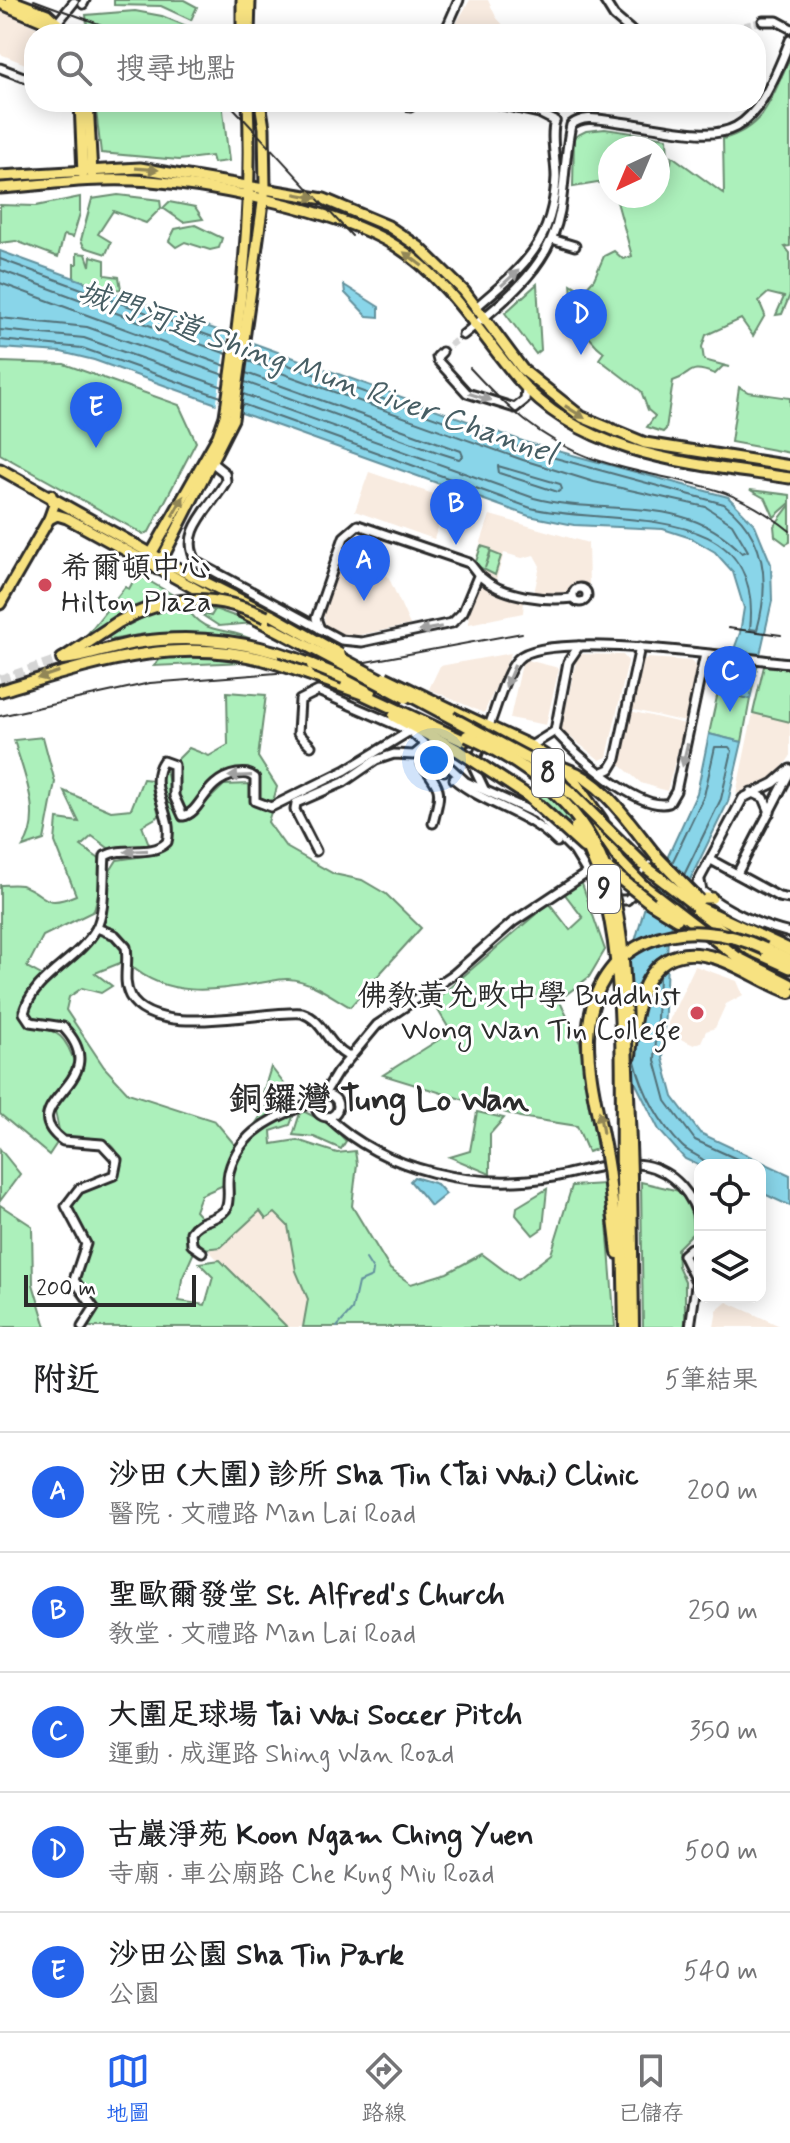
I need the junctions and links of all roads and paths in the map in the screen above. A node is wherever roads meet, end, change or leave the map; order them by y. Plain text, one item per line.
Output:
1 (10, 0) edge
2 (242, 0) edge
3 (250, 0) edge
4 (459, 0) edge
5 (604, 0) edge
6 (81, 2) edge
7 (0, 3) edge
8 (763, 21) tunnel mouth
9 (58, 22) joint
10 (47, 24) edge
11 (242, 24) edge
12 (249, 24) edge
13 (448, 24) edge
14 (623, 24) edge
15 (790, 28) edge
16 (790, 40) edge
17 (0, 68) edge
18 (24, 77) edge
19 (766, 92) edge
20 (81, 112) edge
21 (88, 112) edge
22 (248, 112) edge
23 (262, 112) edge
24 (534, 112) edge
25 (754, 112) edge
26 (555, 121) junction
27 (570, 129) junction
28 (554, 131) junction
29 (87, 169) junction
30 (0, 176) edge
31 (88, 181) junction
32 (251, 185) junction
33 (0, 188) edge
34 (265, 188) junction
35 (250, 199) junction
36 (262, 202) junction
37 (552, 239) junction
38 (575, 246) dead end
39 (472, 310) junction
40 (480, 320) junction
41 (242, 334) junction
42 (463, 335) tunnel mouth
43 (442, 352) dead end
44 (526, 388) junction
45 (209, 460) junction
46 (3, 468) edge
47 (790, 468) edge
48 (790, 478) edge
49 (48, 493) junction
50 (49, 519) junction
51 (104, 526) junction
52 (107, 540) junction
53 (149, 558) junction
54 (160, 564) junction
55 (478, 576) junction
56 (573, 598) dead end
57 (0, 604) edge
58 (316, 618) junction
59 (302, 620) junction
60 (322, 631) junction
61 (579, 646) junction
62 (640, 647) junction
63 (134, 648) junction
64 (551, 649) junction
65 (705, 654) junction
66 (62, 659) joint
67 (568, 662) junction
68 (790, 663) edge
69 (339, 687) junction
70 (0, 691) edge
71 (489, 726) junction
72 (410, 731) junction
73 (555, 731) junction
74 (485, 736) junction
75 (426, 745) junction
76 (311, 746) dead end
77 (531, 746) junction
78 (431, 756) junction
79 (473, 766) junction
80 (566, 769) junction
81 (451, 770) junction
82 (790, 770) edge
83 (603, 772) junction
84 (485, 791) junction
85 (750, 792) junction
86 (770, 812) junction
87 (433, 823) dead end
88 (557, 842) dead end
89 (316, 851) dead end
90 (711, 860) junction
91 (587, 873) junction
92 (737, 874) junction
93 (701, 879) junction
94 (643, 885) junction
95 (712, 898) junction
96 (790, 899) edge
97 (679, 907) junction
98 (696, 910) junction
99 (726, 920) junction
100 (97, 928) junction
101 (790, 933) edge
102 (790, 950) edge
103 (729, 951) junction
104 (763, 953) junction
105 (790, 960) edge
106 (790, 968) edge
107 (790, 984) edge
108 (790, 992) edge
109 (349, 1057) junction
110 (628, 1076) junction
111 (324, 1097) junction
112 (300, 1108) junction
113 (328, 1115) junction
114 (626, 1177) junction
115 (694, 1211) edge
116 (694, 1250) edge
117 (202, 1252) dead end
118 (694, 1279) edge
119 (694, 1290) edge
120 (625, 1310) junction
121 (82, 1327) edge
122 (625, 1327) edge
123 (633, 1327) edge
124 (690, 1327) edge

1 - 9 main road
2 - 11 main road
3 - 12 main road
4 - 13 street
5 - 14 street
6 - 9 street
7 - 10 main road
8 - 15 street
16 - 19 street
17 - 18 street
20 - 29 main road
21 - 29 main road
22 - 32 main road
23 - 34 main road
24 - 26 street
25 - 27 street
26 - 27 street
26 - 28 street
27 - 28 street
27 - 37 street
39 -> 28 street
29 - 30 main road
29 - 31 main road
29 -> 32 main road
31 - 33 main road
31 - 35 main road
32 - 34 main road
32 - 35 main road
34 - 36 main road
34 -> 39 main road
35 - 36 main road
35 - 41 main road
39 -> 36 main road
36 - 41 main road
37 - 38 street
37 - 40 street
39 - 40 main road
40 - 42 street
40 - 44 main road
40 -> 47 main road
41 - 45 main road
43 -> 44 street
44 - 48 main road
53 -> 45 main road
45 - 54 main road
45 - 59 street
46 - 49 main road
49 - 50 main road
49 - 51 main road
50 - 52 main road
50 - 57 main road
51 - 52 main road
51 - 53 main road
52 - 53 main road
53 - 54 main road
54 - 71 main road, bridge
54 - 74 main road, bridge
55 - 56 street
55 - 58 street
55 -> 60 street
58 - 59 street
58 - 60 street
59 - 60 street
61 - 62 street
61 - 64 street
61 - 67 street
62 - 65 street
62 - 83 street
63 - 66 highway, 9
63 - 69 highway, 9, bridge
63 -> 70 highway, 9
63 - 110 highway, 9, bridge
64 - 67 street
64 -> 71 street
65 - 68 street
65 -> 83 street
66 - 99 highway, 8, bridge
67 - 73 street
69 - 97 highway, 8, bridge
69 - 114 highway, 9, bridge
71 - 74 street
71 - 77 main road
72 - 75 street
72 - 76 street
72 -> 100 street
73 - 77 street
73 - 83 street
74 - 79 street
74 - 94 main road
75 - 78 street
75 - 89 street
77 - 80 main road
78 - 81 street
78 - 87 street
78 - 88 street
79 - 81 street
79 - 84 street
80 - 97 main road, bridge
80 - 99 highway, bridge
81 - 84 street
82 - 85 street
82 - 86 street
84 - 91 street
85 - 86 street
85 - 90 street
86 - 92 street
90 - 92 street
90 - 93 street
91 - 94 street
91 - 109 street
92 - 96 street
93 - 95 street
93 - 97 street
94 - 97 main road
95 - 98 main road
95 - 101 street
97 - 98 main road
97 - 103 main road
98 - 104 main road
99 - 102 highway, 8
100 - 109 street
100 - 121 street
103 - 104 main road
103 - 107 main road
104 - 105 highway
104 - 106 main road
120 -> 104 highway, bridge
108 - 110 highway, bridge
109 - 111 street
110 - 114 highway, 9, bridge
111 - 112 street
111 - 113 street
111 - 113 street
112 - 113 street
112 - 117 street
113 - 115 street
114 - 120 highway, 9
114 - 123 highway, 9
116 - 118 street
119 - 124 street
120 - 122 highway, 9

